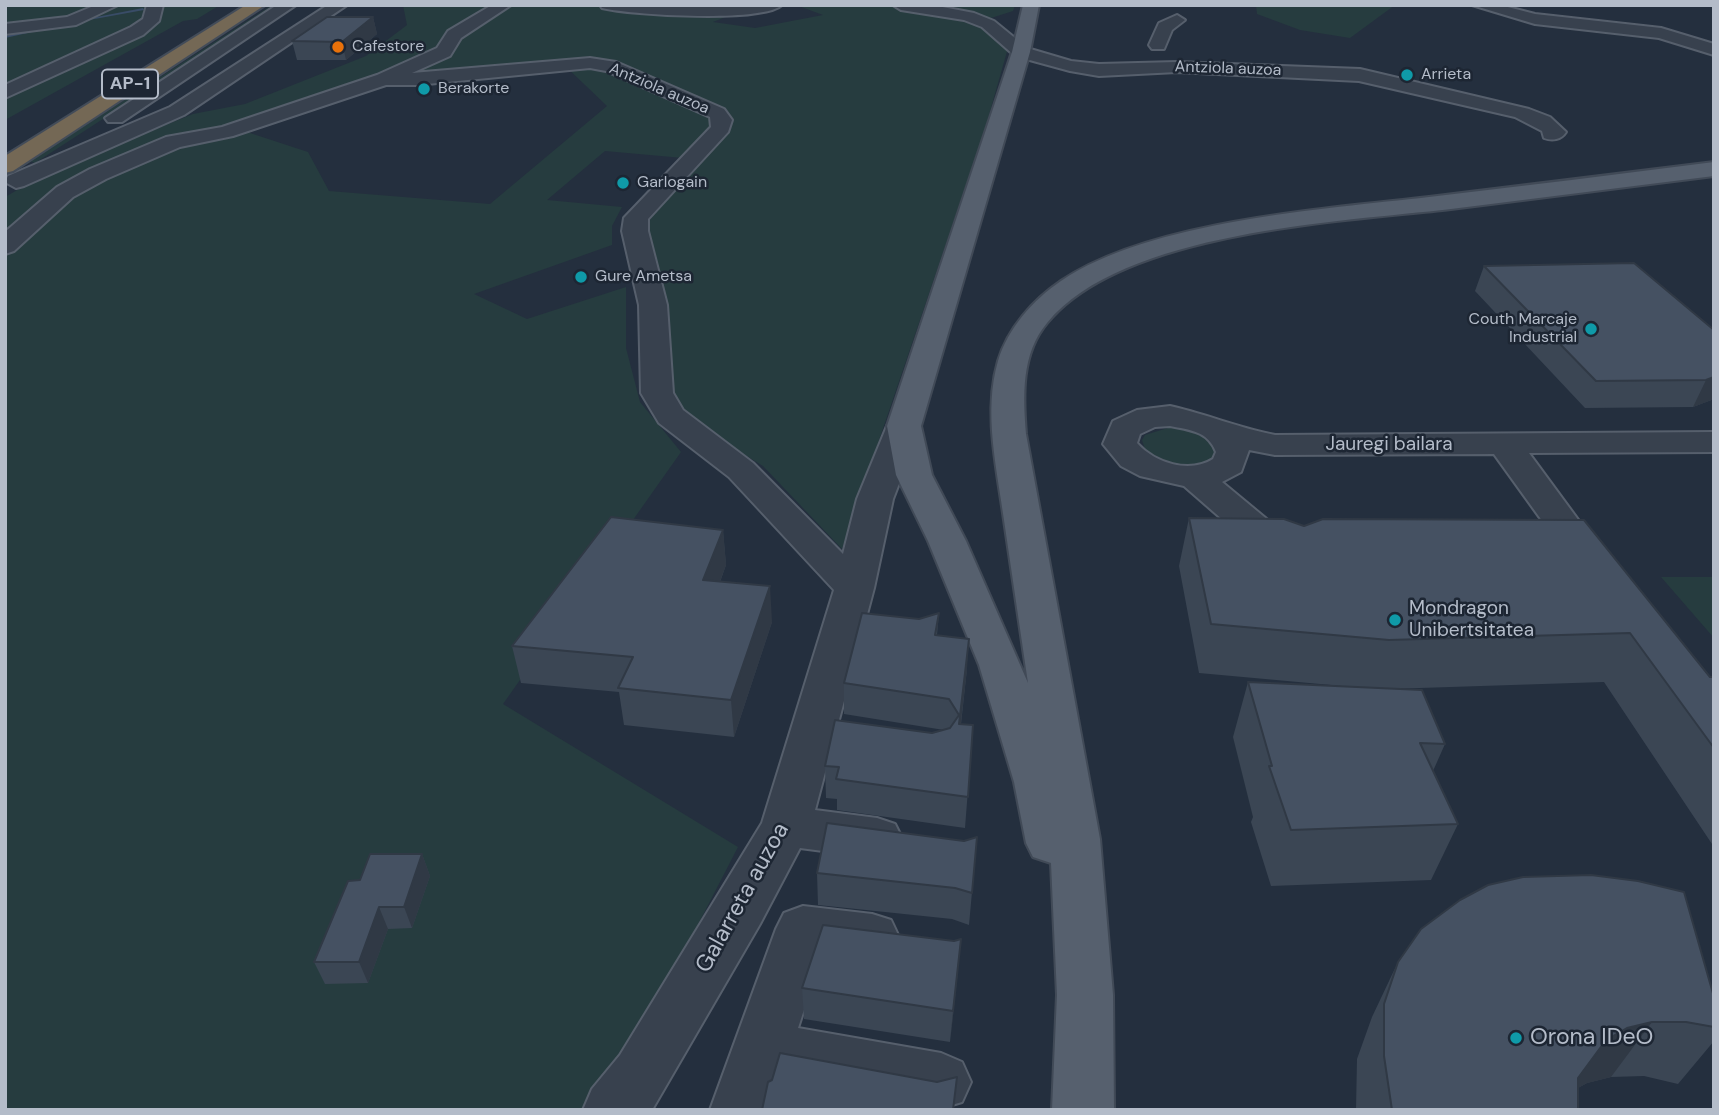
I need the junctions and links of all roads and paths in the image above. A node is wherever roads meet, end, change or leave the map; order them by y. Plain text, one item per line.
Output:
1 (67, 5) edge
2 (110, 5) edge
3 (155, 5) edge
4 (234, 5) edge
5 (257, 5) edge
6 (288, 5) edge
7 (339, 5) edge
8 (503, 5) edge
9 (608, 5) edge
10 (774, 5) edge
11 (901, 5) edge
12 (1031, 5) edge
13 (1480, 5) edge
14 (42, 25) junction
15 (5, 29) edge
16 (1178, 29) dead end
17 (1714, 50) edge
18 (1155, 53) junction
19 (1034, 55) junction
20 (1198, 56) dead end
21 (384, 79) junction
22 (90, 90) junction
23 (5, 92) edge
24 (65, 101) dead end
25 (1551, 134) dead end
26 (5, 144) edge
27 (1714, 169) edge
28 (9, 178) edge
29 (5, 246) edge
30 (904, 426) junction
31 (1714, 442) edge
32 (1504, 444) junction
33 (1229, 448) junction
34 (1195, 477) junction
35 (1561, 521) edge
36 (1291, 559) edge
37 (859, 614) junction
38 (786, 826) junction
39 (922, 845) edge
40 (925, 943) edge
41 (1085, 995) junction
42 (762, 1050) junction
43 (941, 1082) edge
44 (614, 1110) edge
45 (741, 1110) edge
46 (1083, 1110) edge

1 - 14 street
2 - 14 street
3 - 23 street
4 - 22 highway, AP-1
5 - 28 highway, AP-1
6 - 28 street
7 - 28 street
8 - 21 street
9 - 10 street
11 - 19 street, Antziola auzoa
12 - 19 main road
13 - 17 street
14 - 15 street
16 - 18 street
18 - 19 street
18 - 20 street
19 - 25 street, Antziola auzoa
19 - 30 main road
21 - 29 street
21 - 37 street, Antziola auzoa
22 - 24 highway
22 - 26 highway, AP-1
27 - 41 main road
30 - 37 street, Galarreta auzoa
30 - 41 main road
31 - 32 street, Jauregi bailara
32 - 33 street, Jauregi bailara
32 - 35 street
33 - 34 street, Jauregi bailara
33 - 34 street
34 - 36 street
37 - 38 street, Galarreta auzoa
38 - 39 street
38 - 44 street, Galarreta auzoa
40 - 42 street
41 - 46 main road
42 - 43 street
42 - 45 street

